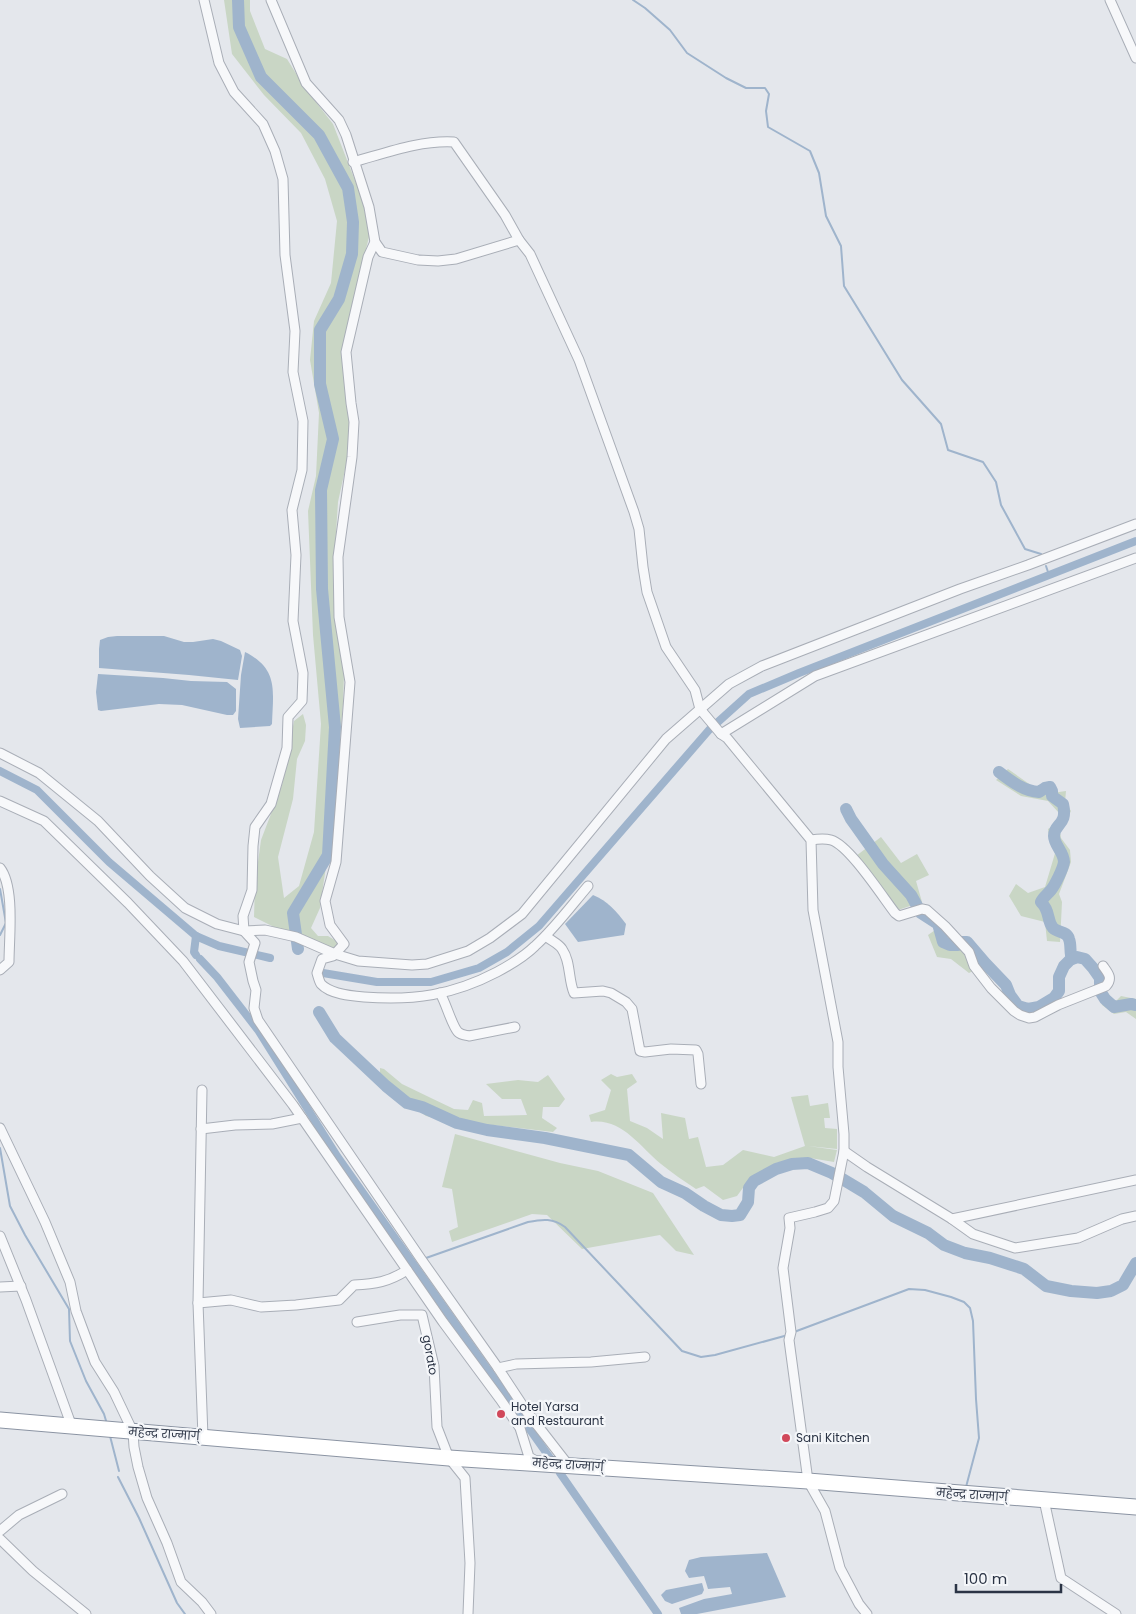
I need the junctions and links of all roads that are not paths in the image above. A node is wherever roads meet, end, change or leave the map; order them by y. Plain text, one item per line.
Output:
1 (204, 0) edge
2 (271, 0) edge
3 (1110, 0) edge
4 (1136, 58) edge
5 (354, 162) junction
6 (519, 240) junction
7 (375, 242) junction
8 (1136, 524) edge
9 (1136, 558) edge
10 (702, 711) junction
11 (718, 730) junction
12 (0, 753) edge
13 (0, 801) edge
14 (811, 840) junction
15 (0, 868) edge
16 (588, 886) dead end
17 (244, 931) junction
18 (546, 936) junction
19 (335, 954) junction
20 (1103, 966) dead end
21 (0, 970) edge
22 (440, 993) junction
23 (515, 1026) dead end
24 (702, 1084) dead end
25 (202, 1090) dead end
26 (302, 1118) junction
27 (0, 1128) edge
28 (201, 1129) junction
29 (844, 1151) junction
30 (1136, 1180) edge
31 (1136, 1216) edge
32 (952, 1219) junction
33 (0, 1236) edge
34 (407, 1270) junction
35 (21, 1286) junction
36 (0, 1287) edge
37 (198, 1303) junction
38 (357, 1322) dead end
39 (645, 1357) dead end
40 (498, 1368) junction
41 (0, 1420) edge
42 (78, 1427) junction
43 (130, 1432) junction
44 (203, 1437) junction
45 (449, 1458) junction
46 (540, 1463) junction
47 (569, 1466) junction
48 (808, 1482) junction
49 (62, 1494) dead end
50 (1044, 1500) junction
51 (1136, 1507) edge
52 (0, 1531) edge
53 (0, 1539) edge
54 (86, 1614) edge
55 (211, 1614) edge
56 (468, 1614) edge
57 (866, 1614) edge
58 (1116, 1614) edge

1 - 17 street
2 - 5 street
3 - 4 street
5 - 6 street
5 - 7 street
6 - 7 street
6 - 10 street
7 - 19 street
8 - 10 street
9 - 11 street
10 - 11 street
10 - 19 street
11 - 14 street
12 - 17 street
13 - 26 street
14 - 20 street
14 - 29 street
15 - 21 street
16 - 18 street
17 - 19 street
17 - 40 street
18 - 22 street
18 - 24 street
19 - 22 street
22 - 23 street
25 - 28 street
26 - 28 street
26 - 34 street
27 - 43 street
28 - 37 street
29 - 32 street
29 - 48 street
30 - 32 street
31 - 32 street
33 - 35 street
34 - 37 street
34 - 46 street
35 - 36 street
35 - 42 street
37 - 44 street
38 - 45 street, gorato
39 - 40 street
40 - 47 street
41 - 42 highway, महेन्द्र राज्मार्ग्
42 - 43 highway, महेन्द्र राज्मार्ग्
43 - 44 highway, महेन्द्र राज्मार्ग्
43 - 55 street
44 - 45 highway, महेन्द्र राज्मार्ग्
45 - 46 highway, महेन्द्र राज्मार्ग्
45 - 56 street
46 - 47 highway, महेन्द्र राज्मार्ग्
47 - 48 highway, महेन्द्र राज्मार्ग्
48 - 50 highway, महेन्द्र राज्मार्ग्
48 - 57 street
49 - 52 street
50 - 51 highway, महेन्द्र राज्मार्ग्
50 - 58 street
53 - 54 street

